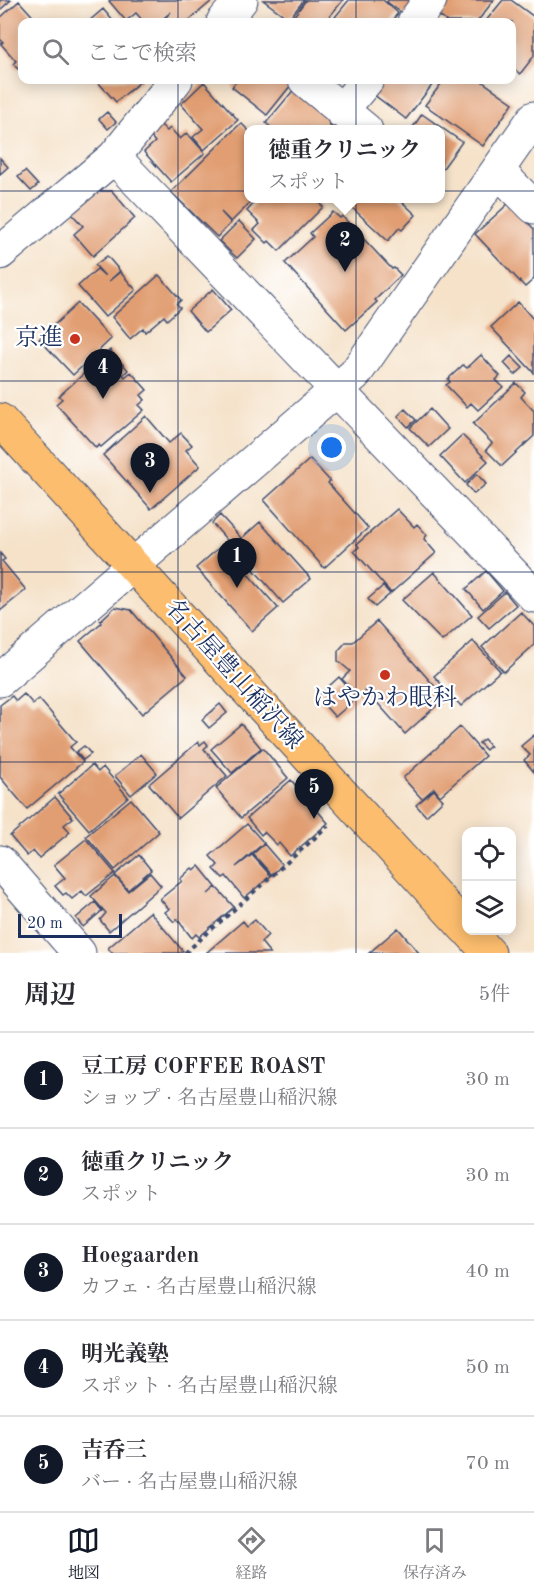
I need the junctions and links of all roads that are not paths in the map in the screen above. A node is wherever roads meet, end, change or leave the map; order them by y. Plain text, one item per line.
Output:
1 (430, 0) edge
2 (417, 18) edge
3 (173, 84) edge
4 (310, 84) edge
5 (365, 84) edge
6 (534, 118) edge
7 (352, 119) edge
8 (114, 157) junction
9 (498, 171) junction
10 (534, 207) edge
11 (0, 253) edge
12 (337, 389) junction
13 (0, 420) edge
14 (132, 565) junction
15 (534, 596) edge
16 (0, 680) edge
17 (0, 862) edge
18 (462, 925) edge
19 (472, 935) edge
20 (79, 953) edge
21 (489, 953) edge

1 - 2 street
3 - 8 street
4 - 7 street
5 - 7 street
6 - 9 street
8 - 11 street
8 - 12 street
9 - 10 street
9 - 12 street
12 - 14 street
12 - 15 street
13 - 14 main road, 名古屋豊山稲沢線
14 - 16 street
14 - 18 main road, 名古屋豊山稲沢線
17 - 20 street
19 - 21 main road, 名古屋豊山稲沢線

